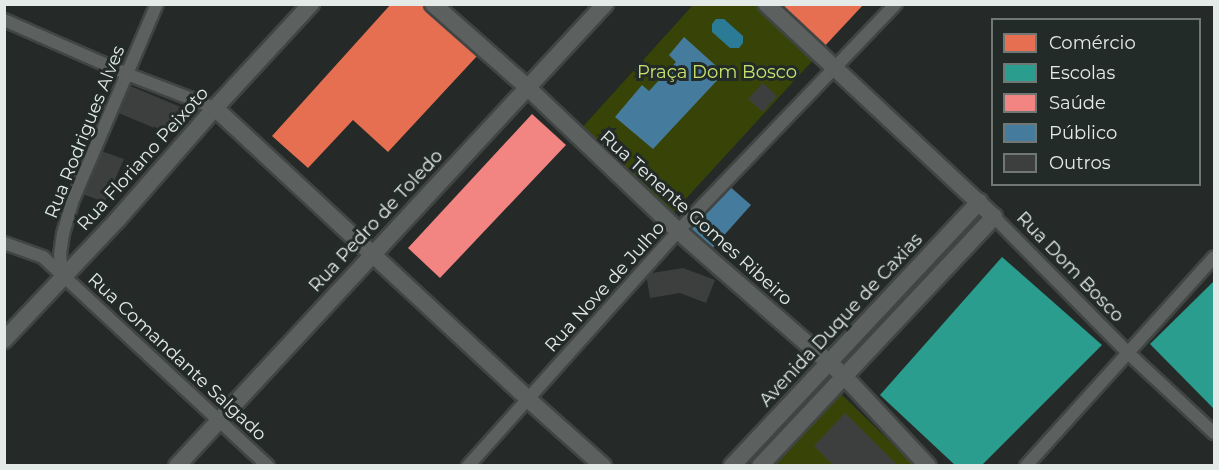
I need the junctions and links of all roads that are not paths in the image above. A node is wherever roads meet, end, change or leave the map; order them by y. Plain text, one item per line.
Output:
1 (157, 4) edge
2 (311, 4) edge
3 (433, 4) edge
4 (605, 4) edge
5 (766, 4) edge
6 (896, 4) edge
7 (4, 20) edge
8 (834, 69) junction
9 (127, 74) junction
10 (527, 87) junction
11 (215, 108) junction
12 (979, 202) junction
13 (994, 217) junction
14 (678, 231) junction
15 (4, 243) edge
16 (372, 253) junction
17 (1215, 257) edge
18 (62, 276) junction
19 (4, 340) edge
20 (1126, 352) junction
21 (828, 363) junction
22 (844, 376) junction
23 (529, 400) junction
24 (219, 421) junction
25 (1215, 433) edge
26 (177, 465) edge
27 (268, 465) edge
28 (468, 465) edge
29 (603, 465) edge
30 (732, 465) edge
31 (760, 465) edge
32 (928, 465) edge
33 (1026, 465) edge

1 - 9 street, Rua Rodrigues Alves
2 - 11 main road, Rua Floriano Peixoto
3 - 10 main road, Rua Tenente Gomes Ribeiro
4 - 10 main road, Rua Pedro de Toledo
5 - 8 main road, Rua Dom Bosco
6 - 8 street, Rua Nove de Julho
7 - 9 street
8 - 12 main road, Rua Dom Bosco
8 - 14 street, Rua Nove de Julho
9 - 11 street
9 - 18 street, Rua Rodrigues Alves
10 - 14 main road, Rua Tenente Gomes Ribeiro
10 - 16 main road, Rua Pedro de Toledo
11 - 16 main road
11 - 18 main road, Rua Floriano Peixoto
12 - 13 main road, Rua Dom Bosco
12 - 21 main road, Avenida Duque de Caxias
13 - 20 street, Rua Dom Bosco
13 - 22 main road
14 - 21 main road, Rua Tenente Gomes Ribeiro
14 - 23 street, Rua Nove de Julho
15 - 18 street, Rua Comandante Salgado
16 - 23 main road
16 - 24 main road, Rua Pedro de Toledo
17 - 20 street
18 - 19 main road, Rua Floriano Peixoto
18 - 24 street, Rua Comandante Salgado
20 - 25 street, Rua Dom Bosco
20 - 33 street
21 - 22 main road, Rua Tenente Gomes Ribeiro
21 - 30 main road, Avenida Duque de Caxias
22 - 31 main road
22 - 32 main road, Rua Tenente Gomes Ribeiro
23 - 28 street, Rua Nove de Julho
23 - 29 main road
24 - 26 main road, Rua Pedro de Toledo
24 - 27 street, Rua Comandante Salgado

